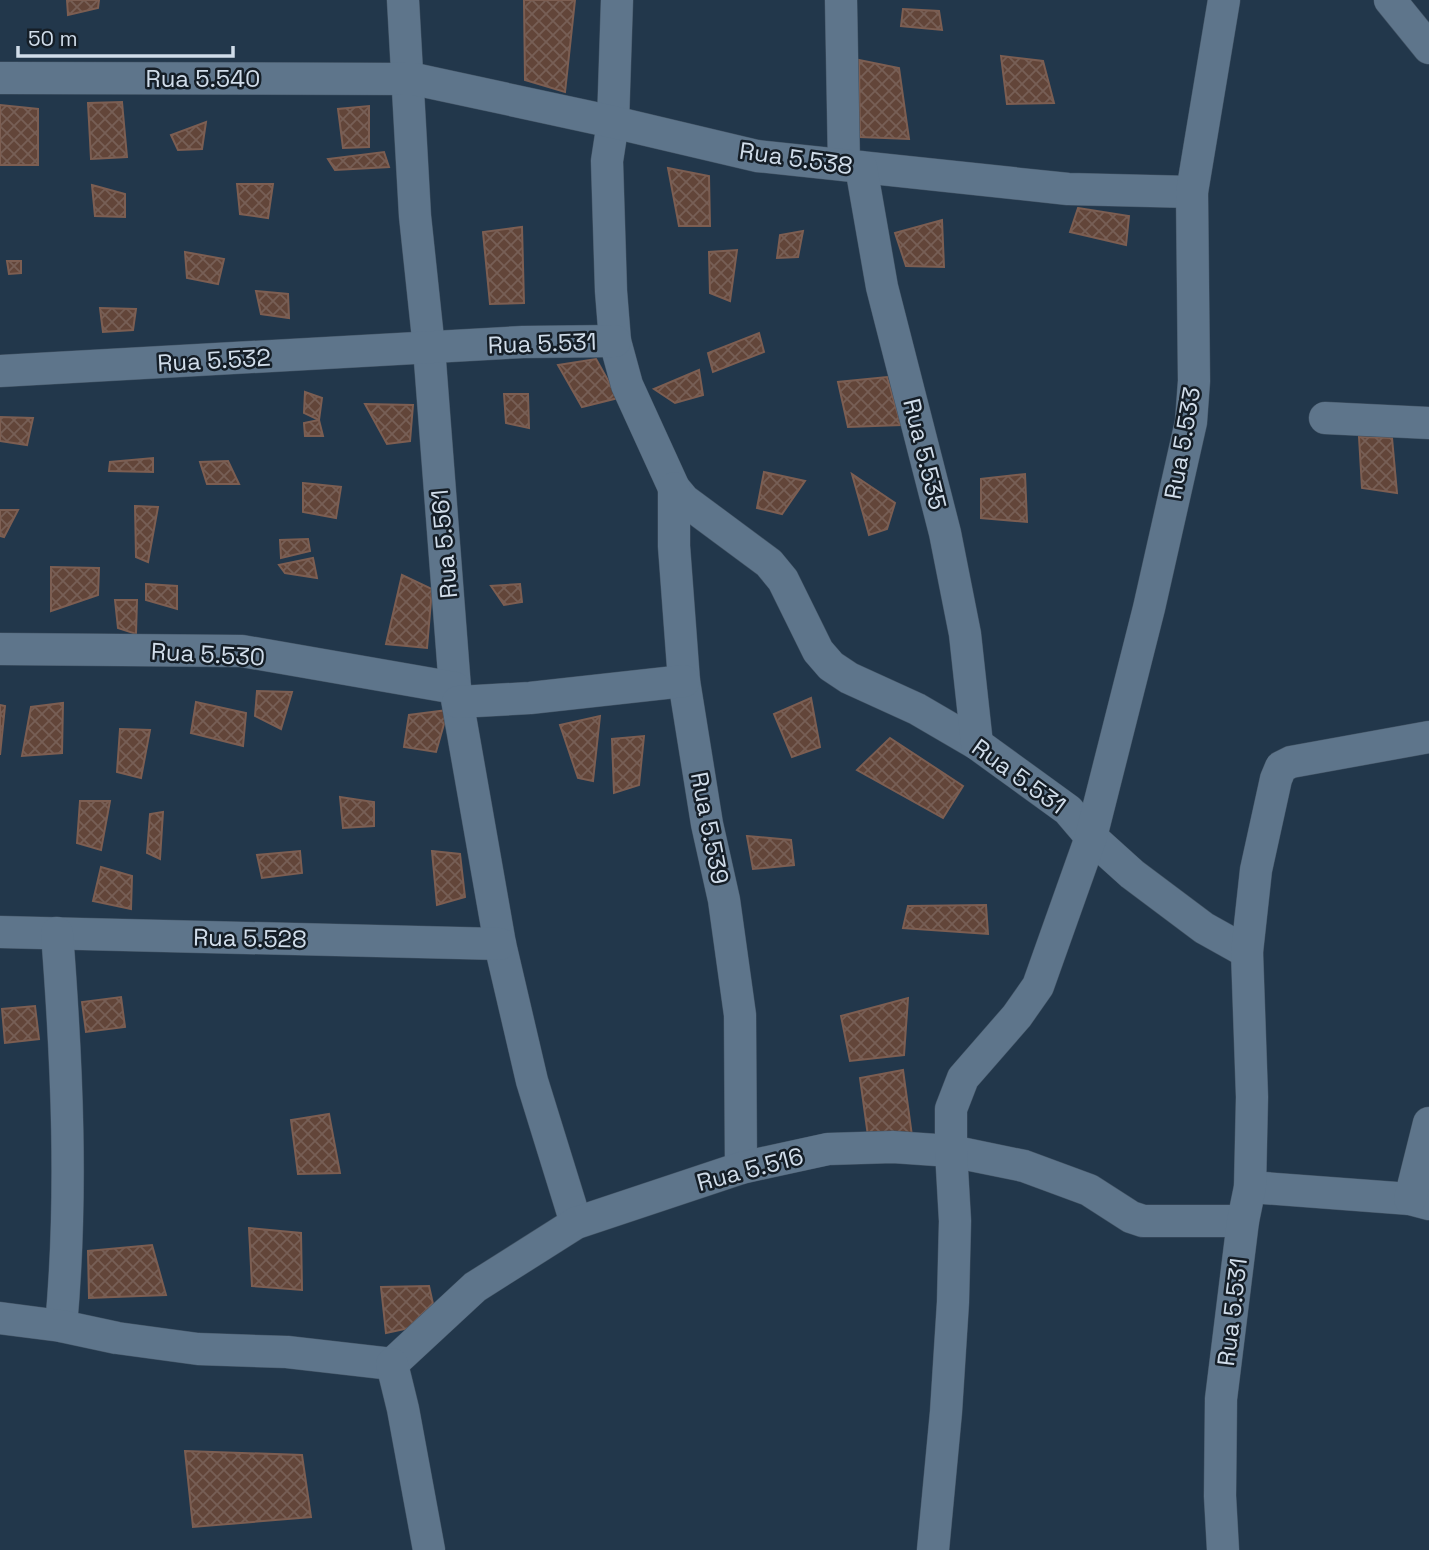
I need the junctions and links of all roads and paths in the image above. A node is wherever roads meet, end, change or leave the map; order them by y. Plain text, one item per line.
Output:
1 (403, 0) edge
2 (841, 0) edge
3 (1224, 0) edge
4 (1390, 0) edge
5 (623, 2) edge
6 (1429, 48) edge
7 (0, 78) edge
8 (406, 79) junction
9 (613, 122) junction
10 (853, 166) junction
11 (1192, 192) junction
12 (615, 341) junction
13 (429, 348) junction
14 (0, 371) edge
15 (1325, 418) dead end
16 (1429, 423) edge
17 (674, 488) junction
18 (0, 649) edge
19 (684, 681) junction
20 (457, 695) junction
21 (1429, 737) edge
22 (976, 744) junction
23 (1091, 837) junction
24 (0, 932) edge
25 (57, 933) junction
26 (500, 944) junction
27 (1247, 952) junction
28 (1429, 1123) edge
29 (951, 1151) junction
30 (741, 1168) junction
31 (1250, 1187) junction
32 (1420, 1202) edge
33 (1243, 1221) junction
34 (576, 1223) junction
35 (0, 1318) edge
36 (61, 1326) junction
37 (392, 1364) junction
38 (429, 1550) edge
39 (933, 1550) edge
40 (1223, 1550) edge

1 - 8 street, Rua 5.561
2 - 10 street, Rua 5.535
3 - 11 street, Rua 5.533
4 - 6 street
5 - 9 street
7 - 8 street, Rua 5.540
8 - 9 street, Rua 5.538
8 - 13 street, Rua 5.561
9 - 10 street, Rua 5.538
9 - 12 street
10 - 11 street, Rua 5.538
10 - 22 street, Rua 5.535
11 - 23 street, Rua 5.533
12 - 13 street, Rua 5.531
12 - 17 street, Rua 5.531
13 - 14 street, Rua 5.532
13 - 20 street, Rua 5.561
15 - 16 street
17 - 19 street, Rua 5.539
17 - 22 street, Rua 5.531
18 - 20 street, Rua 5.530
19 - 20 street, Rua 5.530
19 - 30 street, Rua 5.539
20 - 26 street, Rua 5.561
21 - 27 street
22 - 23 street, Rua 5.531
23 - 27 street, Rua 5.531
23 - 29 street, Rua 5.533
24 - 25 street, Rua 5.528
25 - 26 street, Rua 5.528
25 - 36 street
26 - 34 street, Rua 5.561
27 - 31 street, Rua 5.531
28 - 32 street
29 - 30 street, Rua 5.516
29 - 33 street, Rua 5.516
29 - 39 street
30 - 34 street, Rua 5.516
31 - 32 street
31 - 33 street, Rua 5.531
33 - 40 street, Rua 5.531
34 - 37 street, Rua 5.516
35 - 36 street
36 - 37 street
37 - 38 street

